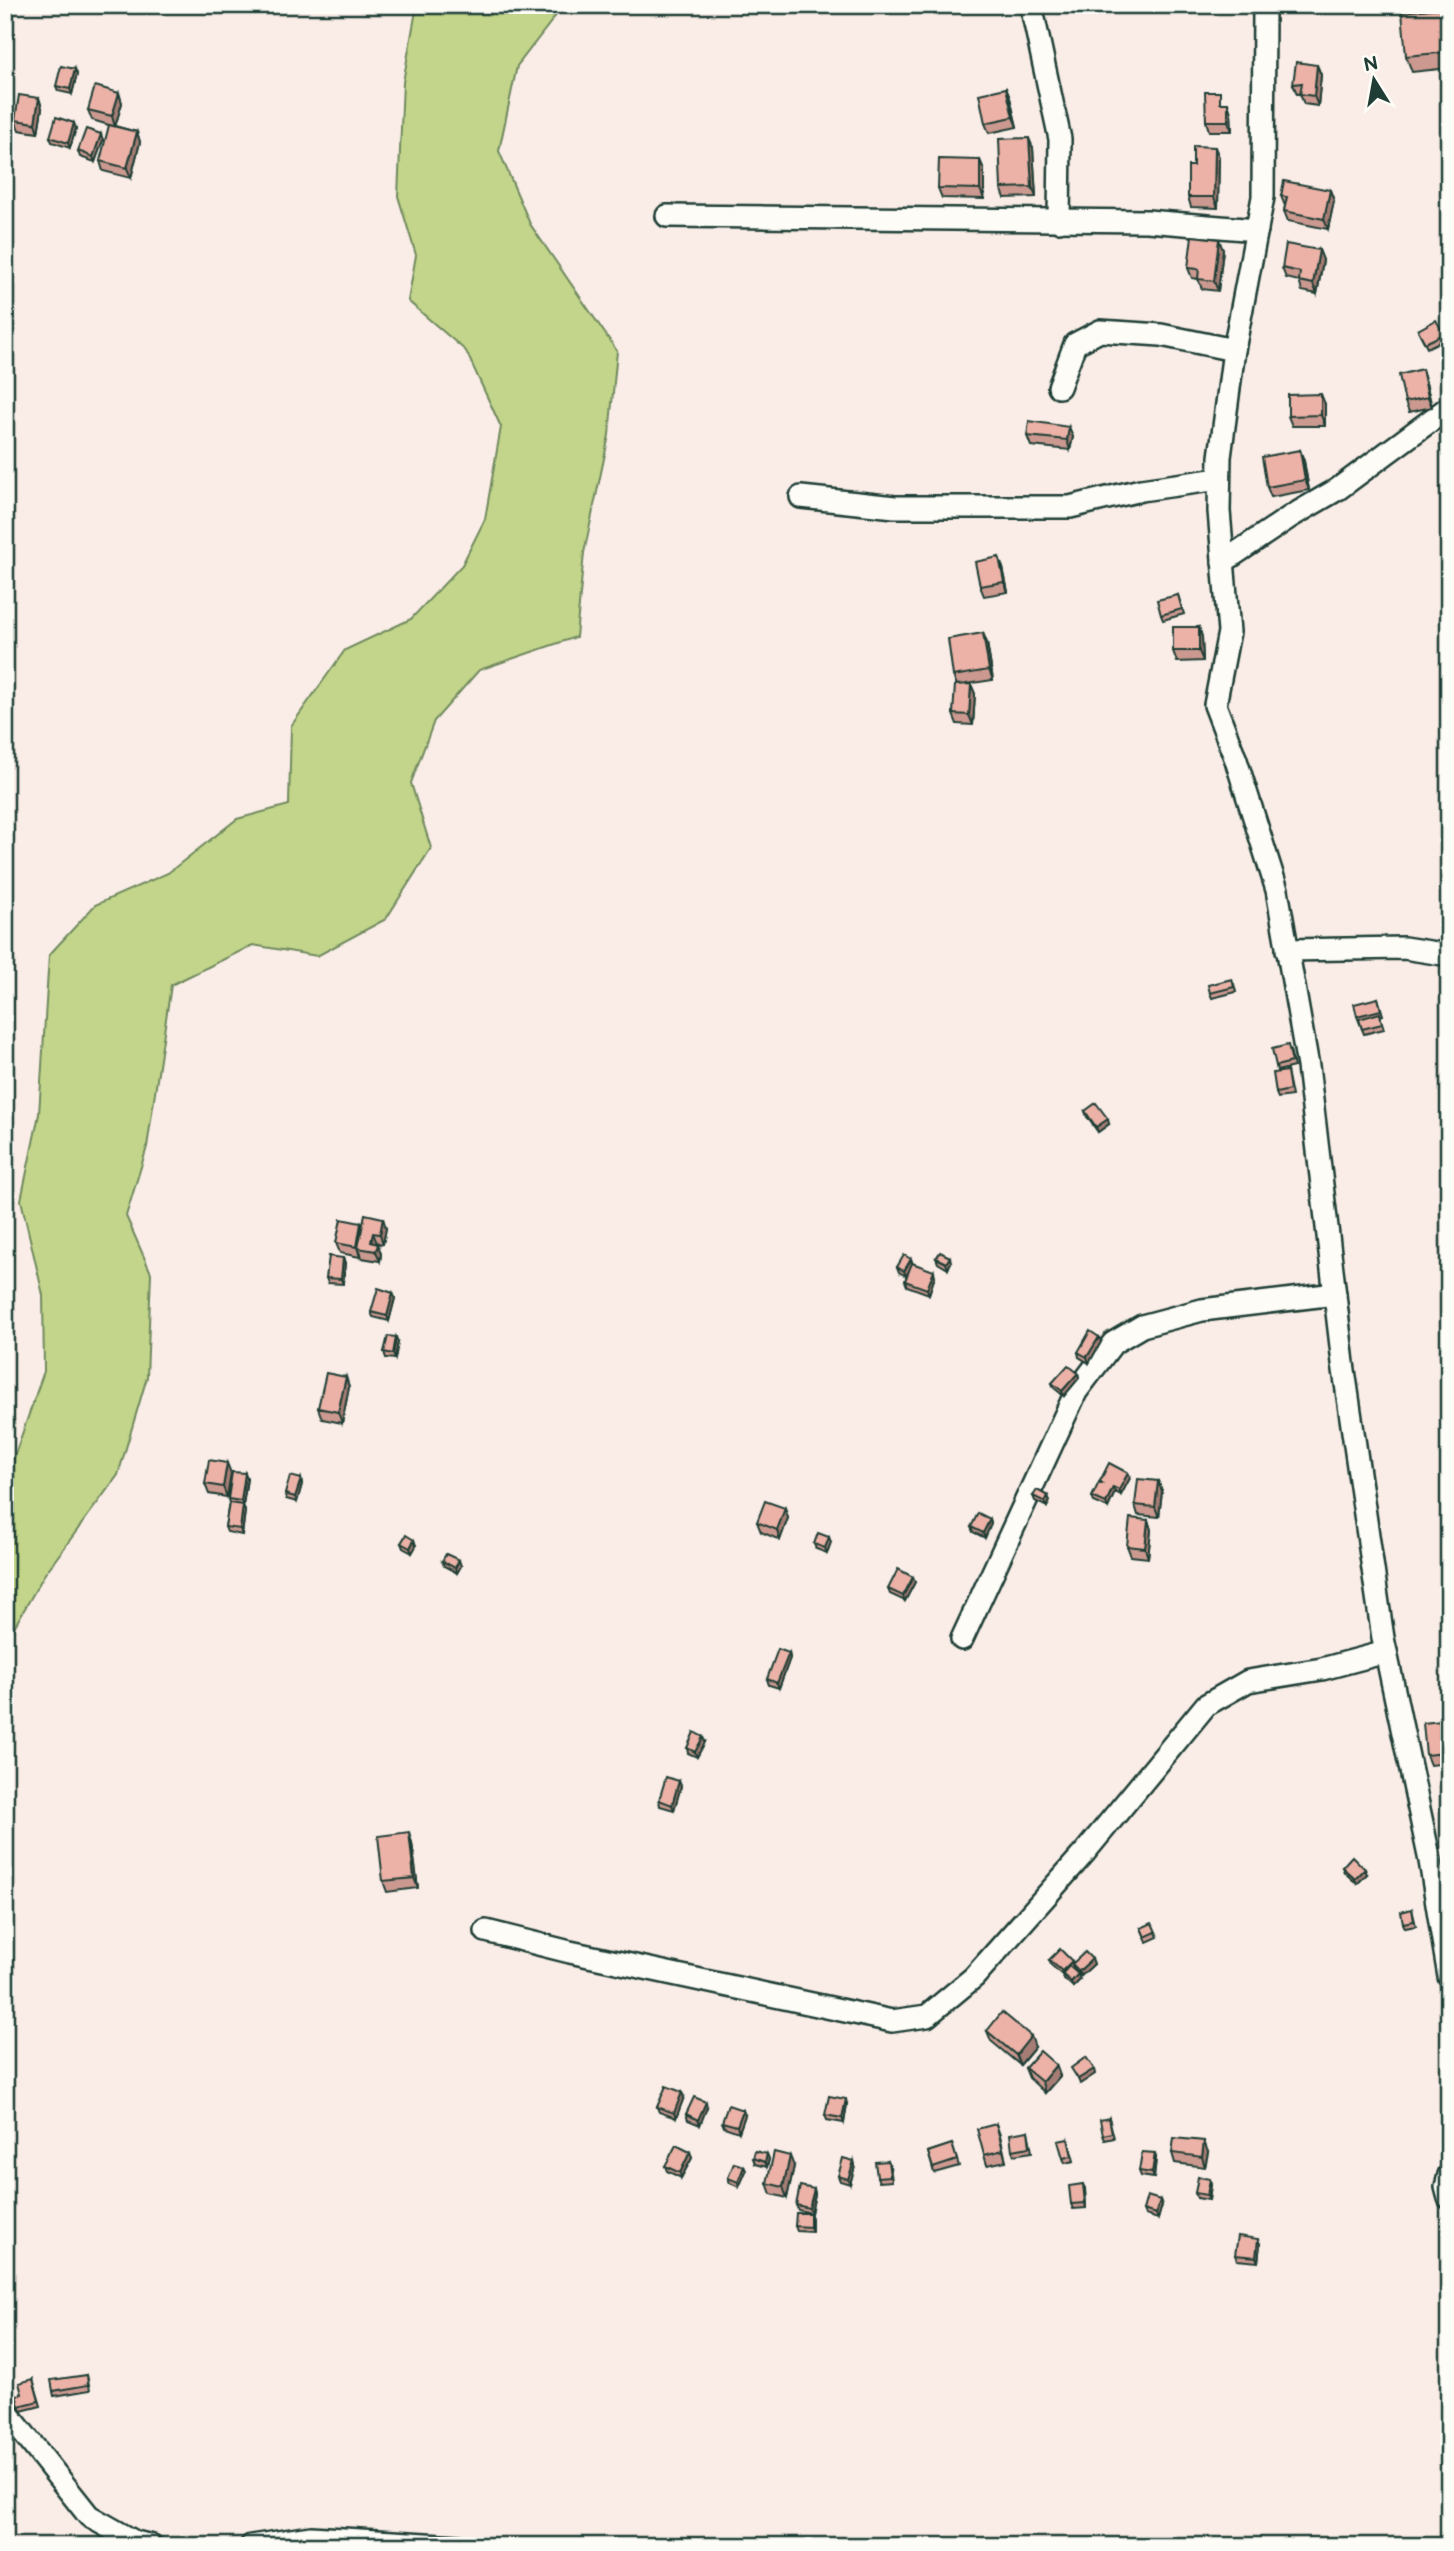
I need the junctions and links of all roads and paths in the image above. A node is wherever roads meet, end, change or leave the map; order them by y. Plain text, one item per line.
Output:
1 (1031, 5) edge
2 (1264, 5) edge
3 (667, 216) dead end
4 (1059, 220) junction
5 (1257, 230) junction
6 (1234, 350) junction
7 (1059, 387) dead end
8 (1449, 407) edge
9 (1219, 479) junction
10 (801, 497) dead end
11 (1223, 562) junction
12 (1287, 950) junction
13 (1449, 955) edge
14 (1335, 1294) junction
15 (962, 1639) dead end
16 (1386, 1652) junction
17 (486, 1931) dead end
18 (1449, 1977) edge
19 (1449, 2175) edge
20 (1449, 2198) edge
21 (5, 2410) edge
22 (89, 2516) junction
23 (122, 2546) edge
24 (152, 2546) edge
25 (251, 2546) edge
26 (458, 2546) edge

1 - 4 street
2 - 5 street
3 - 4 street
4 - 5 street
5 - 6 street
6 - 7 street
6 - 9 street
8 - 11 street
9 - 10 street
9 - 11 street
11 - 12 street
12 - 13 street
12 - 14 street
14 - 15 street
14 - 16 street
16 - 17 street
16 - 18 street
19 - 20 street
21 - 22 street
22 - 23 street
22 - 24 street
25 - 26 street

